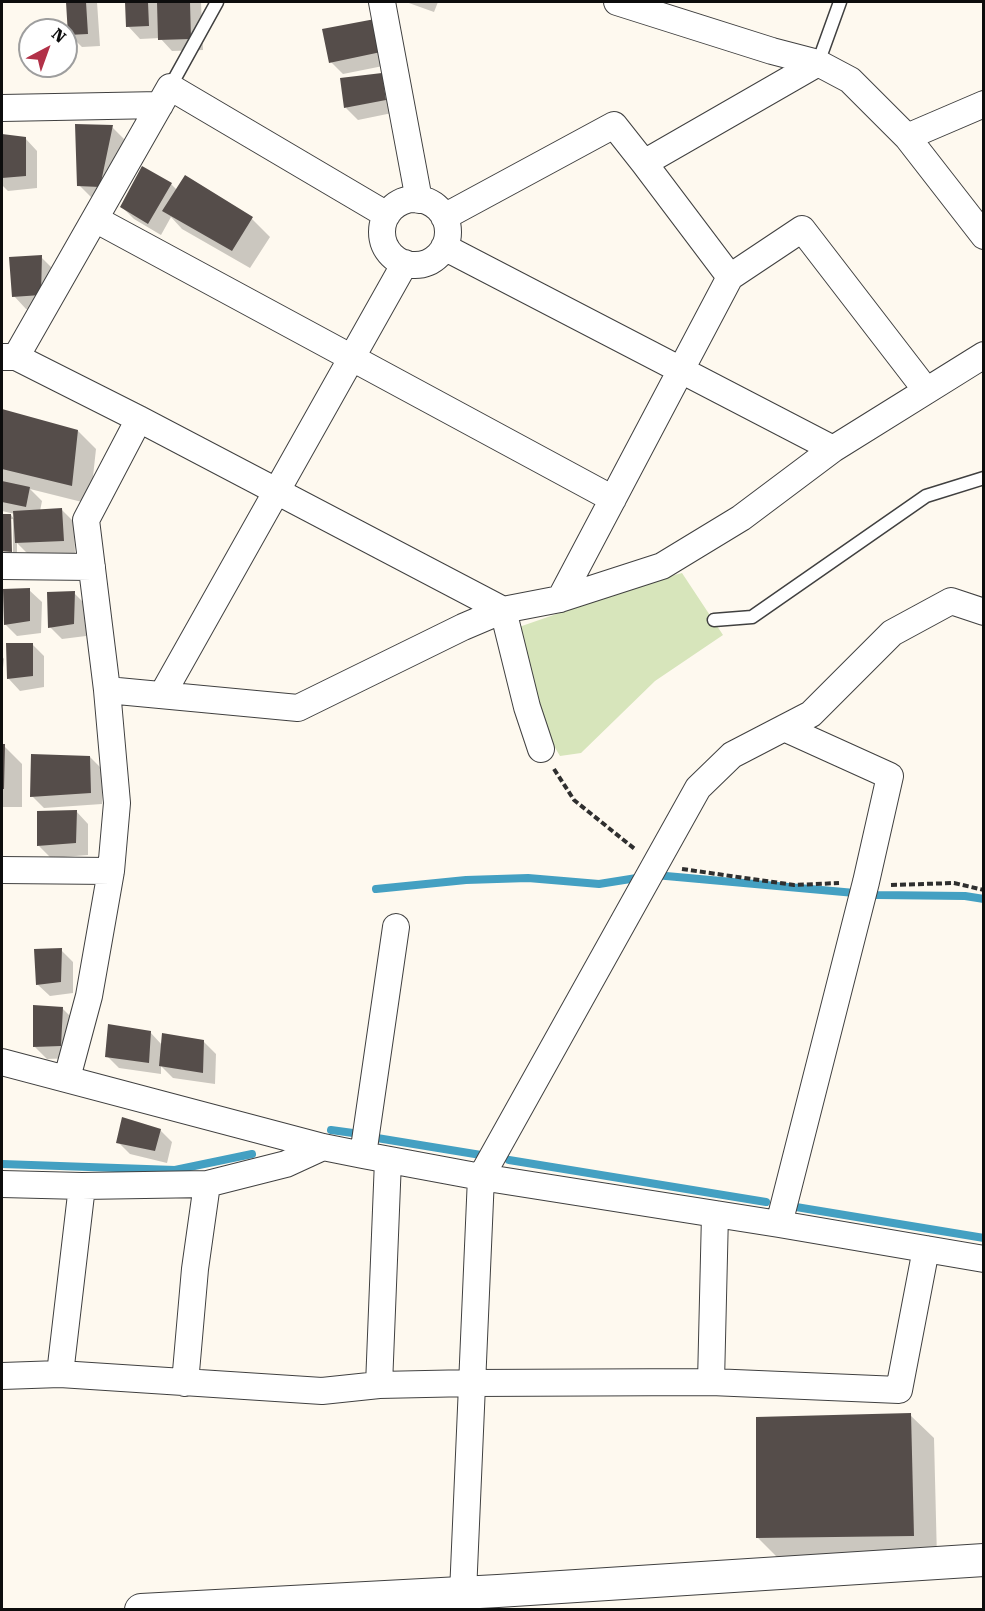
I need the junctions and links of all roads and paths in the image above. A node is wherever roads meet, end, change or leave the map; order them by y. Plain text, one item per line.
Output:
1 (217, 2) edge
2 (382, 2) edge
3 (840, 2) edge
4 (628, 3) edge
5 (818, 63) junction
6 (165, 96) junction
7 (984, 104) edge
8 (2, 108) edge
9 (907, 137) junction
10 (644, 163) junction
11 (419, 200) junction
12 (387, 215) junction
13 (444, 217) junction
14 (95, 219) junction
15 (984, 236) edge
16 (444, 247) junction
17 (405, 263) junction
18 (730, 277) junction
19 (984, 356) edge
20 (9, 357) edge
21 (351, 358) junction
22 (681, 369) junction
23 (927, 390) junction
24 (140, 419) junction
25 (833, 449) junction
26 (984, 478) edge
27 (276, 492) junction
28 (613, 499) junction
29 (2, 566) edge
30 (92, 567) junction
31 (560, 599) junction
32 (503, 610) junction
33 (984, 612) edge
34 (714, 620) dead end
35 (107, 690) junction
36 (162, 695) junction
37 (784, 728) junction
38 (541, 749) joint
39 (654, 865) junction
40 (2, 870) edge
41 (111, 872) junction
42 (866, 882) junction
43 (984, 890) edge
44 (396, 927) dead end
45 (2, 1062) edge
46 (67, 1078) junction
47 (323, 1147) junction
48 (363, 1155) junction
49 (388, 1160) junction
50 (481, 1177) junction
51 (2, 1184) edge
52 (207, 1184) junction
53 (82, 1186) junction
54 (715, 1214) junction
55 (779, 1224) junction
56 (926, 1249) junction
57 (984, 1260) edge
58 (60, 1374) junction
59 (2, 1376) edge
60 (711, 1382) junction
61 (184, 1383) junction
62 (472, 1383) junction
63 (380, 1385) junction
64 (984, 1560) edge
65 (463, 1593) junction
66 (141, 1610) edge

1 - 6 lane
2 - 11 street
3 - 5 lane
4 - 5 street
5 - 9 street
5 - 10 street
6 - 8 street
6 - 12 street
6 - 14 street
7 - 9 street
9 - 15 street
10 - 13 street
10 - 18 street
11 - 12 street
11 - 13 street
12 - 17 street
13 - 16 street
14 - 20 street
14 - 21 street
16 - 17 street
16 - 22 street
17 - 21 street
18 - 22 street
18 - 23 street
19 - 23 street
20 - 24 street
21 - 27 street
21 - 28 street
22 - 25 street
22 - 28 street
23 - 25 street
24 - 27 street
24 - 30 street
25 - 31 street
26 - 34 lane
27 - 32 street
27 - 36 street
28 - 31 street
29 - 30 street
30 - 35 street
31 - 32 street
32 - 36 street
32 - 38 street
33 - 37 street
35 - 36 street
35 - 41 street
37 - 39 street
37 - 42 street
38 - 39 path
39 - 42 path
39 - 50 street
40 - 41 street
41 - 46 street
42 - 43 path
42 - 55 street
44 - 48 street
45 - 46 street
46 - 47 street
47 - 48 street
47 - 52 street
48 - 49 street
49 - 50 street
49 - 63 street
50 - 54 street
50 - 62 street
51 - 53 street
52 - 53 street
52 - 61 street
53 - 58 street
54 - 55 street
54 - 60 street
55 - 56 street
56 - 57 street
56 - 60 street
58 - 59 street
58 - 61 street
60 - 62 street
61 - 63 street
62 - 63 street
62 - 65 street
64 - 65 street
65 - 66 street

